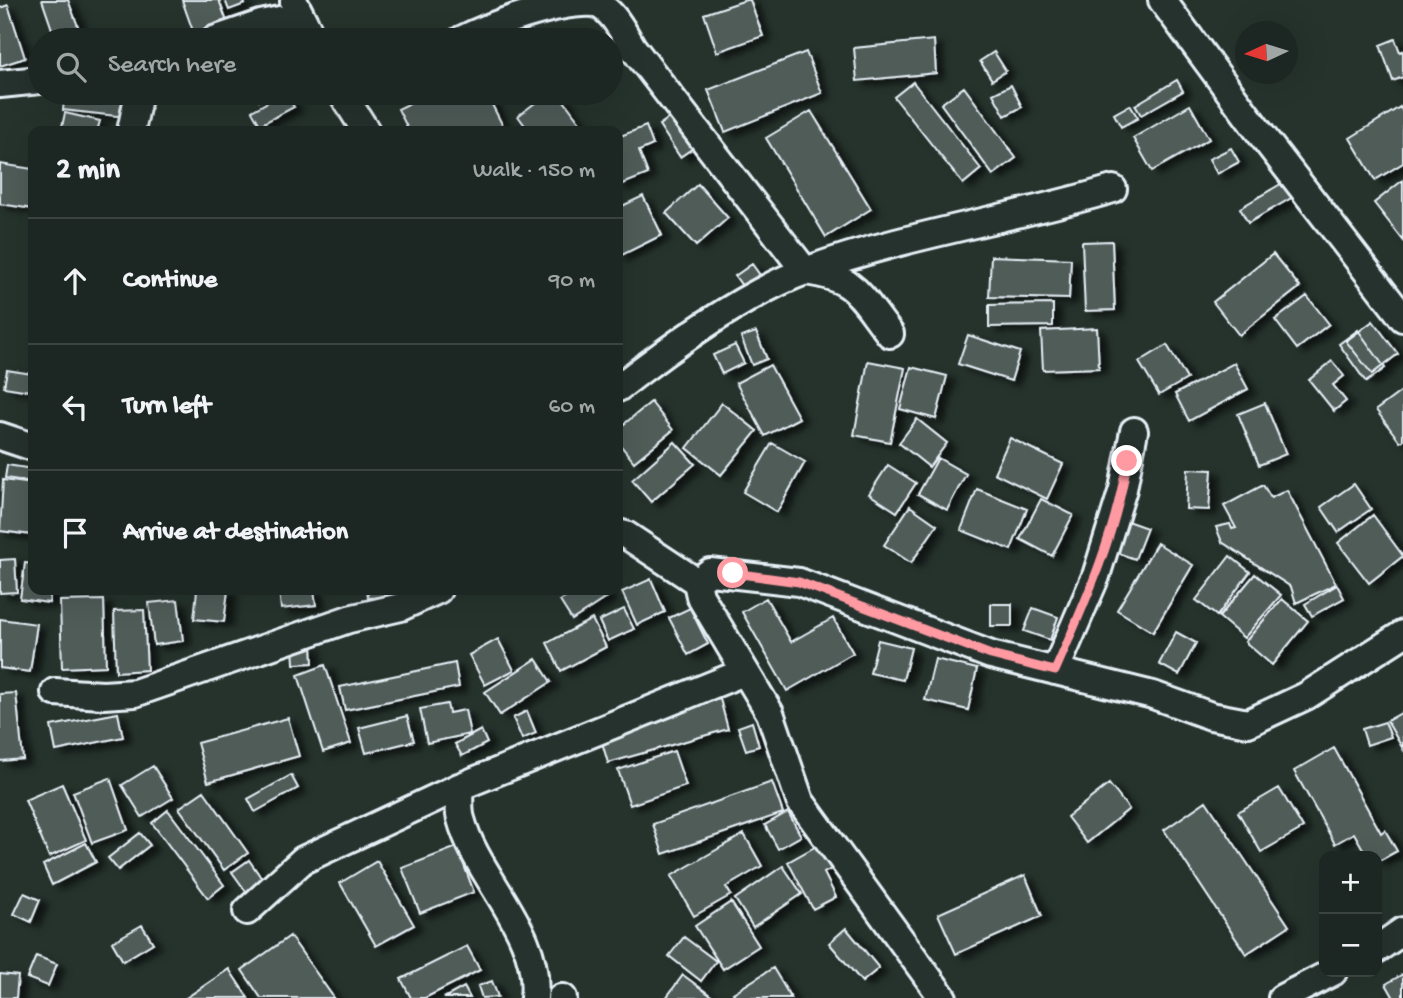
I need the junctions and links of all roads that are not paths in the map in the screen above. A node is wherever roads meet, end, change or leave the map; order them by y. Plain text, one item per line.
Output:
1 (1162, 0) edge
2 (296, 8) edge
3 (249, 28) edge
4 (307, 28) edge
5 (488, 28) edge
6 (620, 28) edge
7 (623, 32) edge
8 (28, 81) edge
9 (0, 84) edge
10 (136, 105) edge
11 (350, 105) edge
12 (132, 126) edge
13 (363, 126) edge
14 (1112, 189) dead end
15 (805, 271) junction
16 (1403, 318) edge
17 (890, 334) dead end
18 (623, 384) edge
19 (1134, 431) dead end
20 (0, 436) edge
21 (28, 445) edge
22 (623, 532) edge
23 (697, 582) junction
24 (427, 595) edge
25 (1403, 634) edge
26 (1055, 671) junction
27 (744, 672) junction
28 (55, 692) dead end
29 (459, 787) junction
30 (247, 911) dead end
31 (1403, 931) edge
32 (1382, 946) edge
33 (1323, 977) edge
34 (534, 998) edge
35 (943, 998) edge
36 (1282, 998) edge

1 - 16 street
2 - 3 street
2 - 4 street
5 - 6 street
7 - 15 street
8 - 9 street
10 - 12 street
11 - 13 street
14 - 15 street
15 - 17 street
15 - 18 street
19 - 26 street
20 - 21 street
22 - 23 street
23 - 26 street
23 - 27 street
24 - 28 street
25 - 26 street
27 - 29 street
27 - 35 street
29 - 30 street
29 - 34 street
31 - 32 street
33 - 36 street

